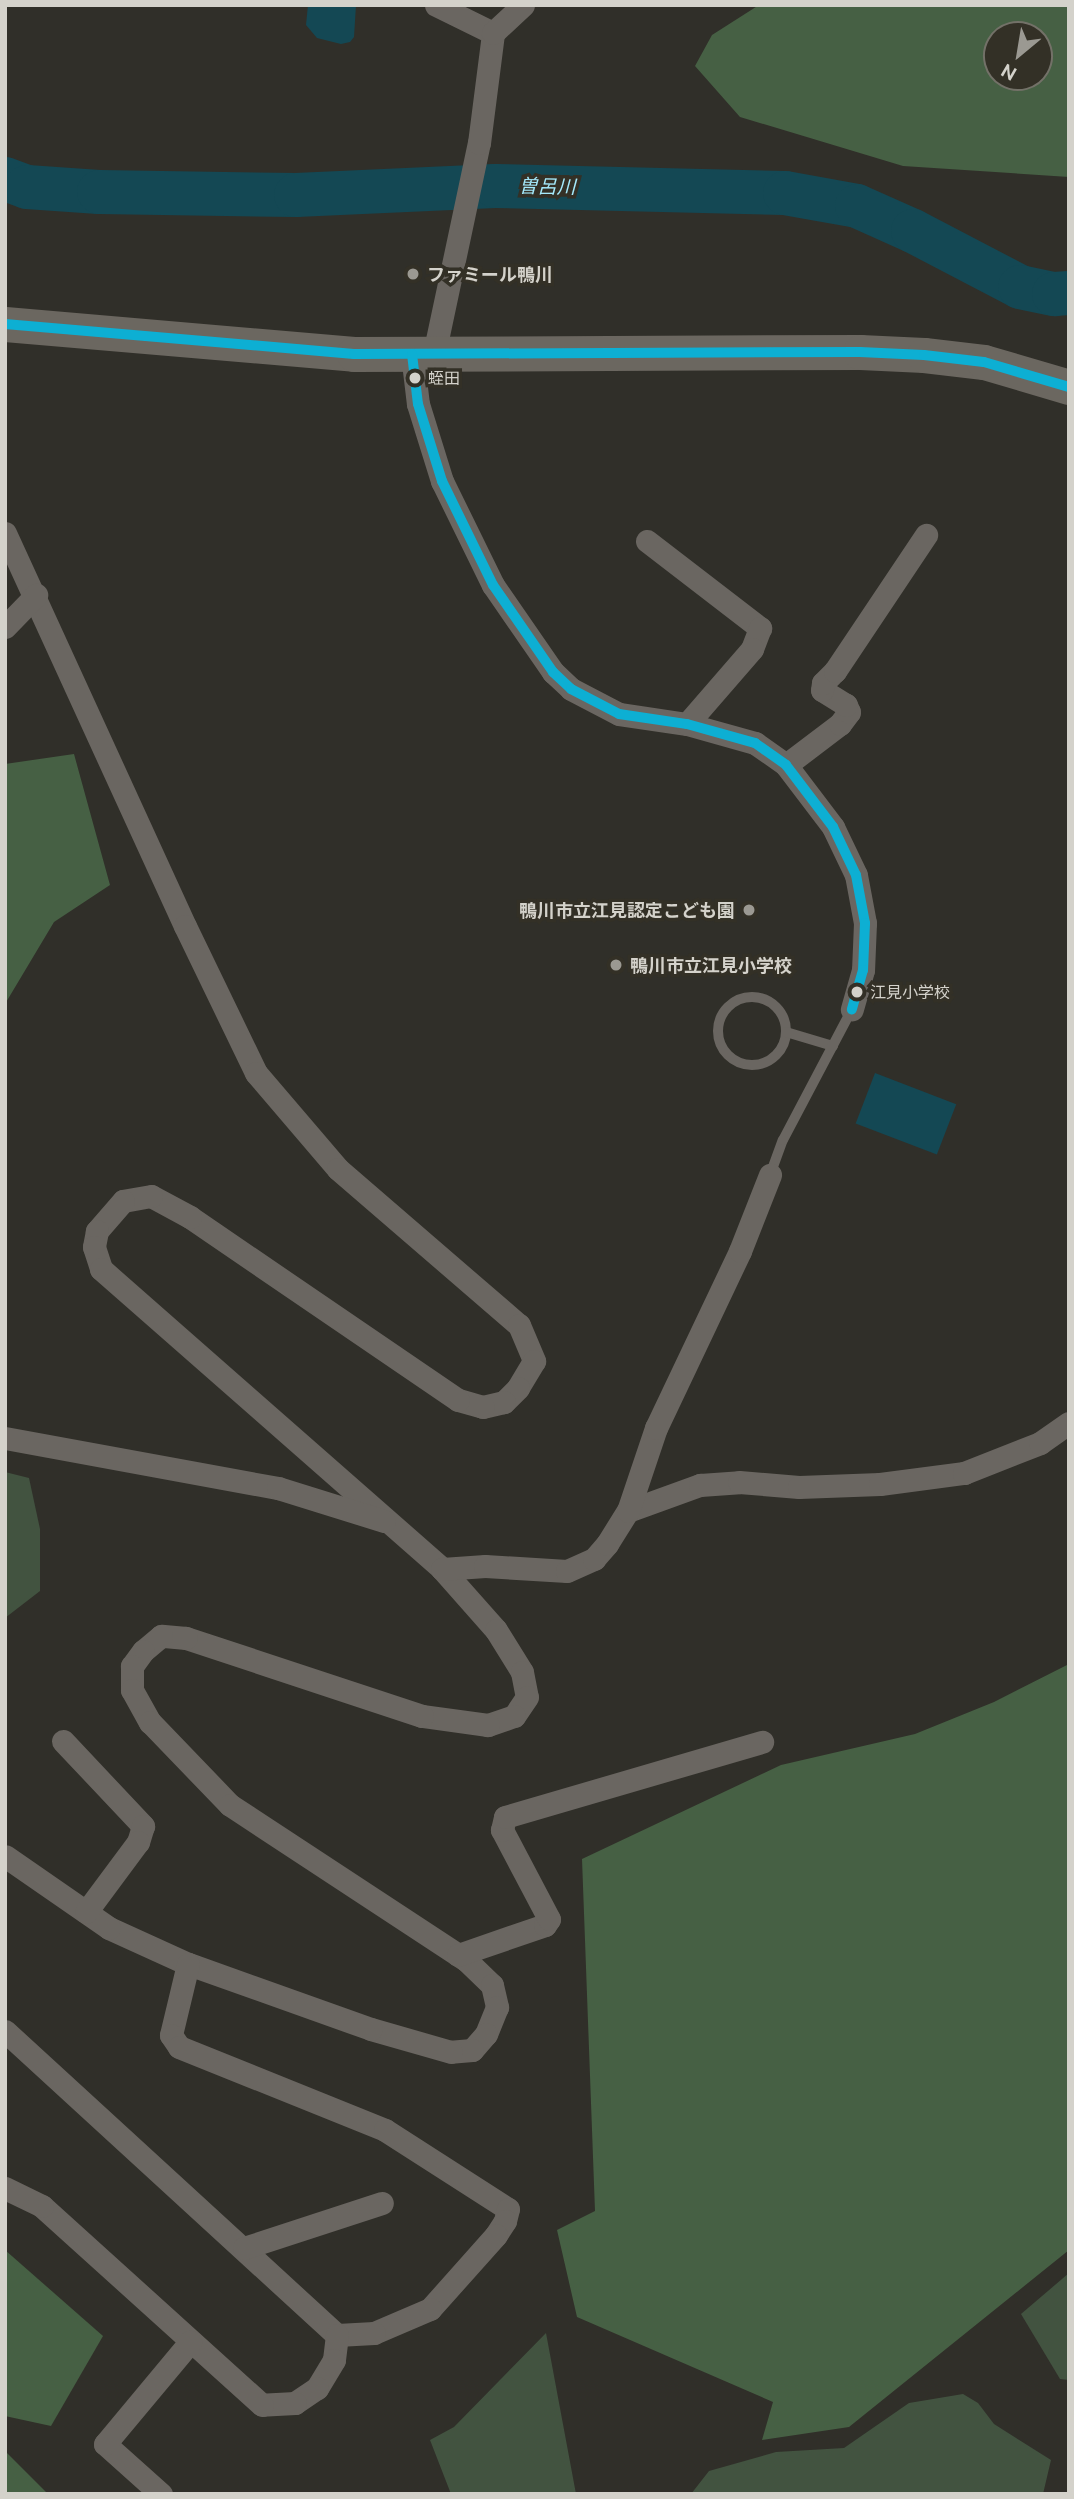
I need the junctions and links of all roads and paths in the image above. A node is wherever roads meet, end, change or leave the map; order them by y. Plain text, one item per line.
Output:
1 (436, 5) edge
2 (523, 5) edge
3 (494, 33) junction
4 (5, 324) edge
5 (423, 354) junction
6 (1069, 387) edge
7 (5, 533) edge
8 (926, 535) dead end
9 (647, 541) dead end
10 (36, 595) junction
11 (5, 627) edge
12 (687, 724) junction
13 (786, 765) junction
14 (852, 1009) joint
15 (786, 1032) junction
16 (833, 1046) junction
17 (770, 1175) joint
18 (1069, 1423) edge
19 (5, 1438) edge
20 (628, 1511) junction
21 (394, 1524) junction
22 (442, 1569) junction
23 (62, 1741) dead end
24 (762, 1742) dead end
25 (5, 1856) edge
26 (86, 1912) junction
27 (458, 1955) junction
28 (188, 1964) junction
29 (5, 2031) edge
30 (5, 2188) edge
31 (382, 2203) dead end
32 (244, 2248) junction
33 (337, 2335) junction
34 (190, 2342) junction
35 (161, 2494) edge

1 - 3 street
2 - 3 street
3 - 5 street
4 - 5 main road
5 - 6 main road
5 - 12 street
7 - 10 street
8 - 13 street
9 - 12 street
10 - 11 street
10 - 21 street
12 - 13 street
13 - 14 street
14 - 16 lane
15 - 15 lane
15 - 16 lane
16 - 17 lane
17 - 20 street
18 - 20 street
19 - 21 street
20 - 22 street
21 - 22 street
22 - 27 street
23 - 26 street
24 - 27 street
25 - 26 street
26 - 28 street
27 - 28 street
28 - 33 street
29 - 32 street
30 - 34 street
31 - 32 street
32 - 33 street
33 - 34 street
34 - 35 street

